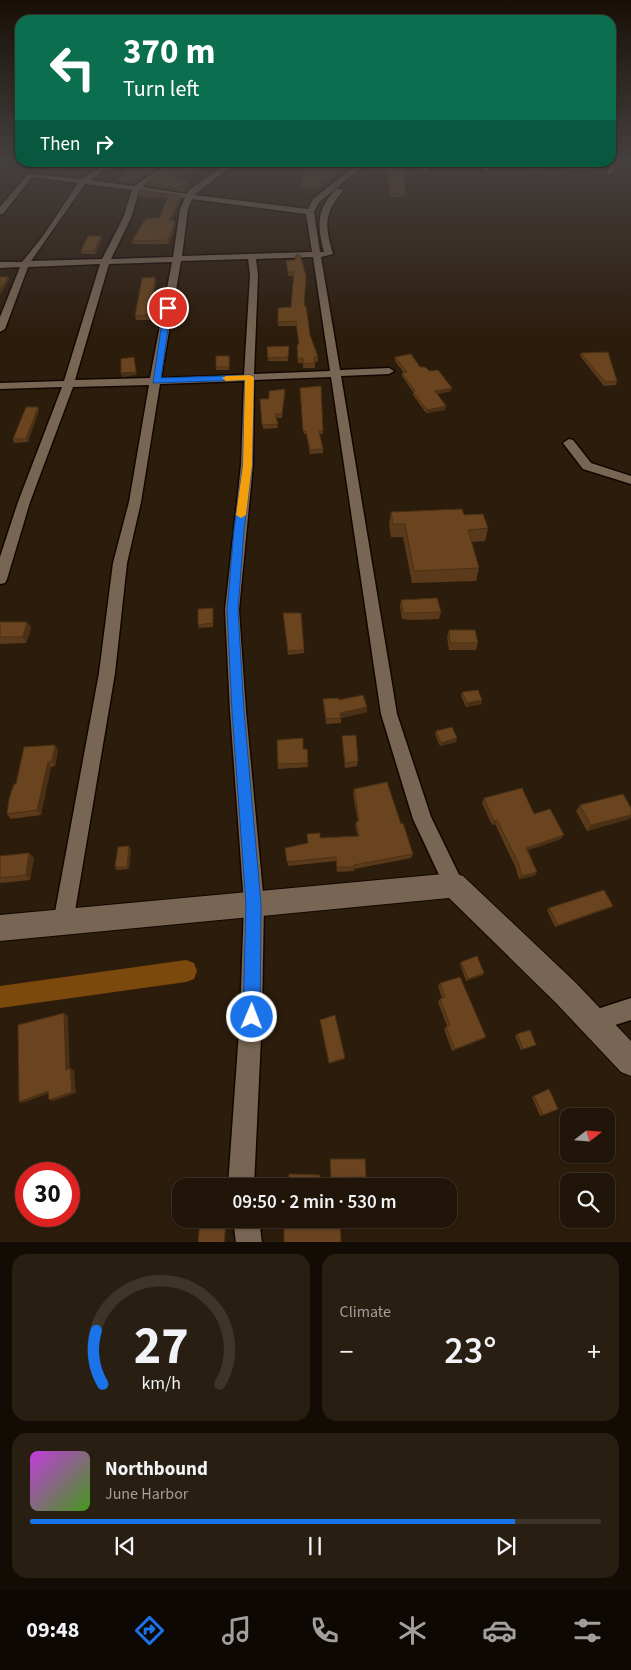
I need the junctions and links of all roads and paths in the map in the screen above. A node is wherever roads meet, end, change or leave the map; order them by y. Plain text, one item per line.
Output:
1 (58, 218) edge
2 (126, 218) edge
3 (183, 218) edge
4 (311, 218) edge
5 (322, 218) edge
6 (318, 255) junction
7 (252, 257) junction
8 (177, 260) junction
9 (105, 262) junction
10 (25, 264) junction
11 (0, 265) edge
12 (0, 329) edge
13 (389, 371) dead end
14 (335, 374) junction
15 (250, 377) junction
16 (156, 381) junction
17 (68, 384) junction
18 (0, 386) edge
19 (569, 444) dead end
20 (631, 480) edge
21 (0, 579) edge
22 (454, 885) junction
23 (254, 904) junction
24 (64, 923) junction
25 (0, 928) edge
26 (631, 1009) edge
27 (593, 1021) junction
28 (631, 1062) edge
29 (242, 1178) edge
30 (247, 1228) edge
31 (249, 1242) edge

1 - 10 street
2 - 9 street
3 - 8 street
4 - 6 street
5 - 6 street
6 - 7 street
6 - 14 street
7 - 8 street
7 - 15 street
8 - 9 street
8 - 16 street
9 - 10 street
9 - 17 street
10 - 11 street
10 - 12 street
13 - 14 street
14 - 15 street
14 - 22 street
15 - 16 street
15 - 23 street
16 - 17 street
16 - 24 street
17 - 18 street
17 - 21 street
19 - 20 street
22 - 23 street
22 - 27 street
23 - 24 street
23 - 29 street
24 - 25 street
26 - 27 street
27 - 28 street
30 - 31 street

